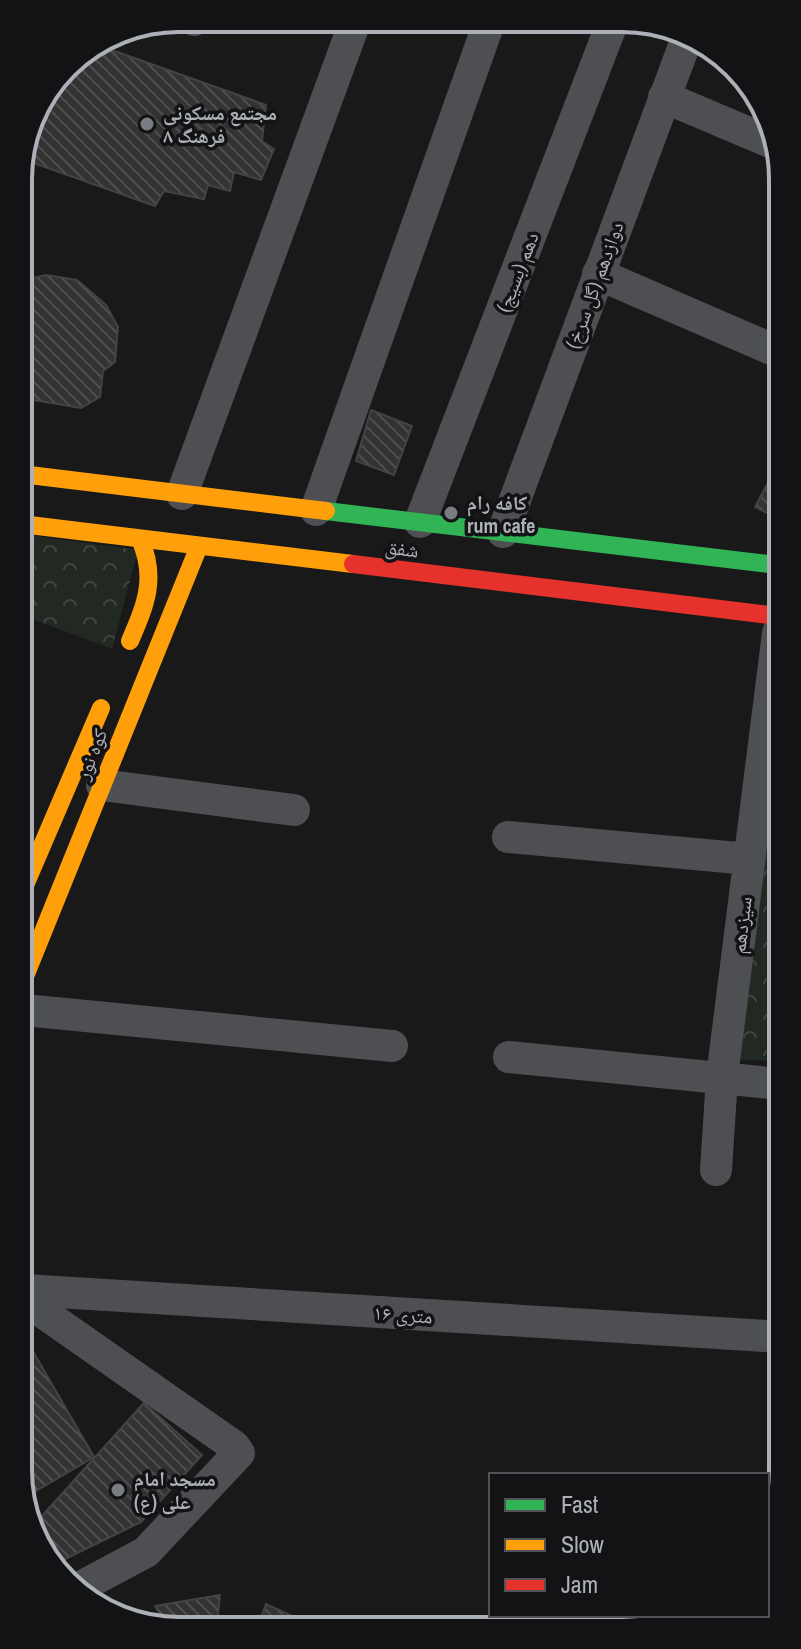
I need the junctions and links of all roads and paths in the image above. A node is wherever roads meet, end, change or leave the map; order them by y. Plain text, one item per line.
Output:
1 (351, 32) edge
2 (486, 32) edge
3 (609, 32) edge
4 (684, 46) edge
5 (664, 97) junction
6 (763, 139) edge
7 (598, 274) junction
8 (769, 348) edge
9 (32, 475) edge
10 (182, 494) junction
11 (316, 510) junction
12 (420, 522) junction
13 (32, 525) edge
14 (503, 532) junction
15 (140, 539) junction
16 (199, 546) junction
17 (680, 553) junction
18 (769, 564) edge
19 (151, 576) junction
20 (185, 579) junction
21 (675, 590) junction
22 (769, 614) edge
23 (123, 658) dead end
24 (110, 687) dead end
25 (769, 703) edge
26 (102, 785) junction
27 (294, 810) dead end
28 (508, 837) dead end
29 (749, 859) junction
30 (32, 869) edge
31 (32, 959) edge
32 (32, 1011) edge
33 (392, 1046) dead end
34 (509, 1057) dead end
35 (722, 1077) junction
36 (769, 1083) edge
37 (716, 1170) dead end
38 (32, 1290) edge
39 (32, 1305) edge
40 (769, 1336) edge
41 (86, 1584) edge

1 - 10 street
2 - 11 street
3 - 12 street, دهم (بسیج)
4 - 5 street, دوازدهم (گل سرخ)
5 - 6 street
5 - 7 street, دوازدهم (گل سرخ)
7 - 8 street
7 - 14 street, دوازدهم (گل سرخ)
9 - 10 main road, شفق
10 - 11 main road, شفق
11 - 12 main road, شفق
12 - 14 main road, شفق
13 - 15 main road, شفق
14 - 17 main road, شفق
15 - 16 main road, شفق
15 - 19 main road
16 - 20 main road, کوه نور
16 - 21 main road, شفق
17 - 18 main road, شفق
17 - 21 main road
19 - 20 main road
19 - 23 main road
20 - 26 main road, کوه نور
21 - 22 main road, شفق
24 - 30 main road, کوه نور
25 - 29 street, سیزدهم
26 - 27 street
26 - 31 main road, کوه نور
28 - 29 street
29 - 35 street, سیزدهم
32 - 33 street
34 - 35 street
35 - 36 street
35 - 37 street, سیزدهم
38 - 40 street, ۱۶ متری
39 - 41 street

